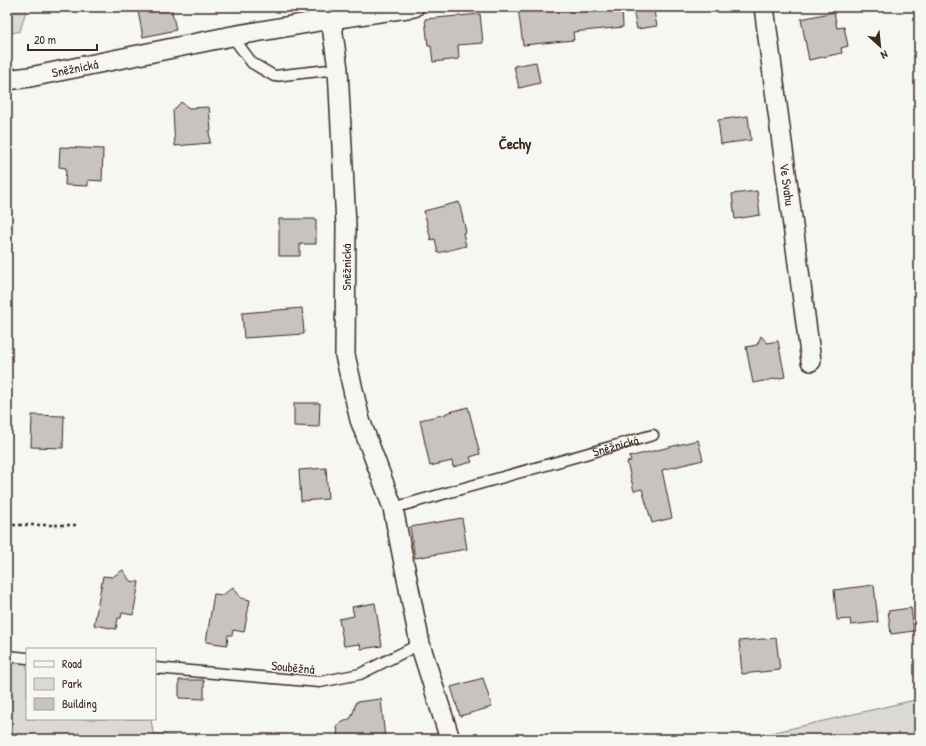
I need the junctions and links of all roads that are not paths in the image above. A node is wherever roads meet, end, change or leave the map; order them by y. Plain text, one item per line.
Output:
1 (414, 7) edge
2 (764, 7) edge
3 (331, 19) junction
4 (232, 36) junction
5 (338, 69) junction
6 (7, 80) edge
7 (810, 361) dead end
8 (653, 435) dead end
9 (393, 508) junction
10 (420, 644) junction
11 (7, 656) edge
12 (26, 658) edge
13 (156, 668) edge
14 (450, 739) edge

1 - 3 street, Sněžnická
2 - 7 street, Ve Svahu
3 - 4 street, Sněžnická
3 - 5 street, Sněžnická
4 - 5 lane
4 - 6 street, Sněžnická
5 - 9 street, Sněžnická
8 - 9 lane, Sněžnická
9 - 10 street, Sněžnická
10 - 13 lane, Souběžná
10 - 14 street, Sněžnická
11 - 12 lane

